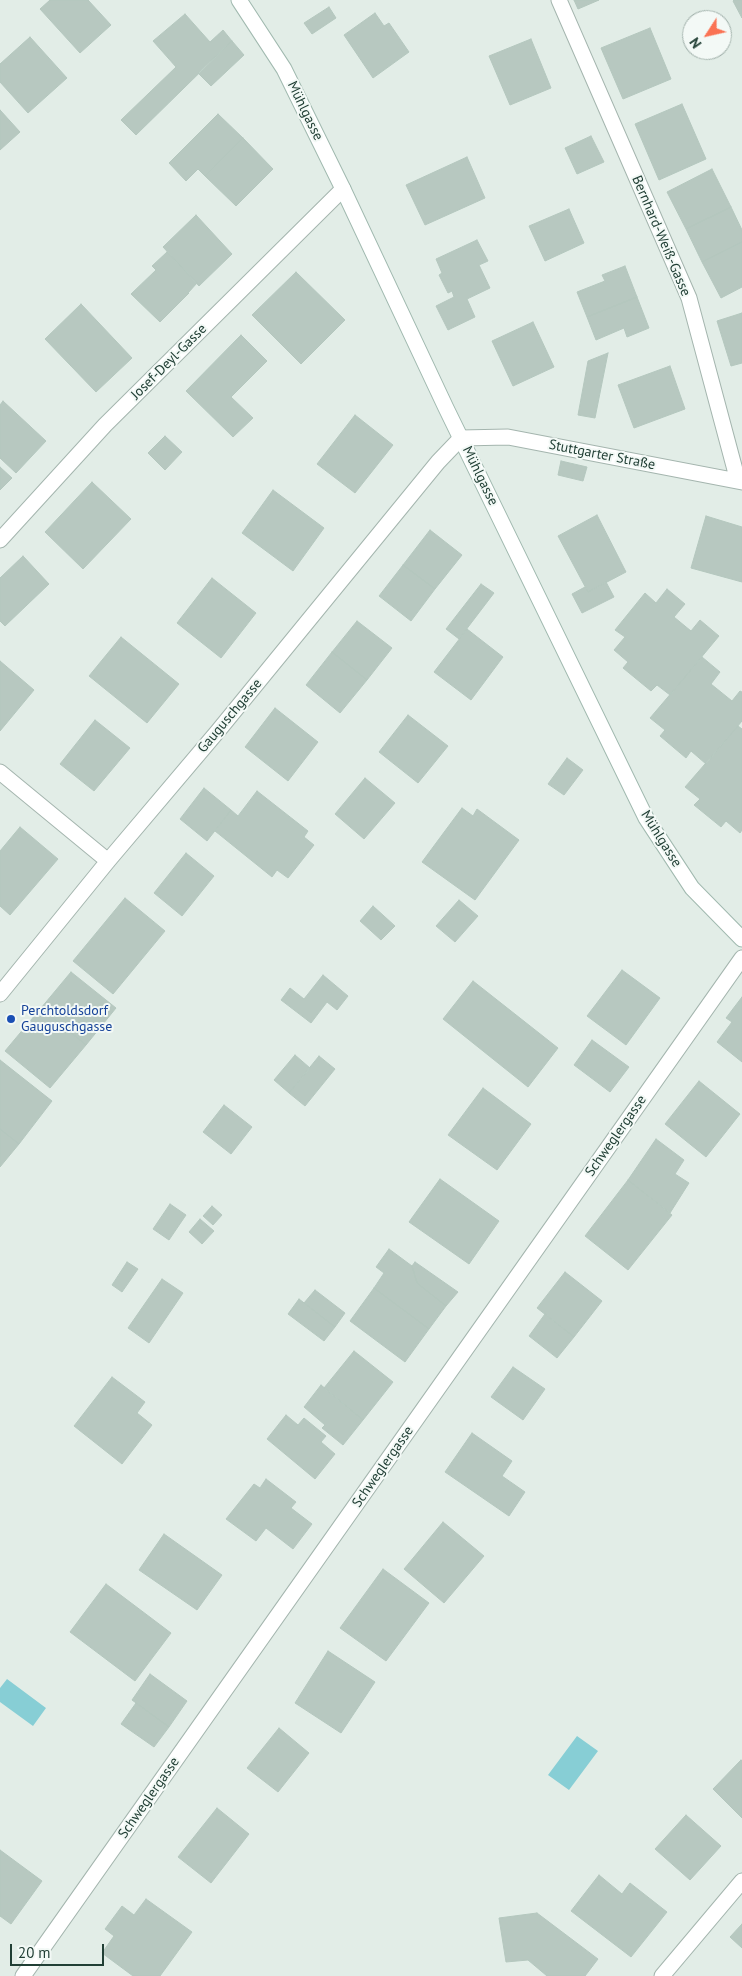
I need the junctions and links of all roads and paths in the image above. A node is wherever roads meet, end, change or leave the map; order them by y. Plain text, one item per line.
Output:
1 (239, 0) edge
2 (559, 0) edge
3 (343, 189) junction
4 (461, 438) junction
5 (740, 482) edge
6 (0, 540) edge
7 (0, 772) edge
8 (108, 861) junction
9 (742, 939) edge
10 (742, 958) edge
11 (0, 994) edge
12 (742, 1881) edge
13 (23, 1976) edge
14 (662, 1976) edge

1 - 3 street, Mühlgasse
2 - 5 street, Bernhard-Weiß-Gasse
3 - 4 street, Mühlgasse
3 - 6 street, Josef-Deyl-Gasse
4 - 5 street, Stuttgarter Straße
4 - 8 street, Gauguschgasse
4 - 9 street, Mühlgasse
7 - 8 street
8 - 11 street, Gauguschgasse
10 - 13 street, Schweglergasse
12 - 14 street

